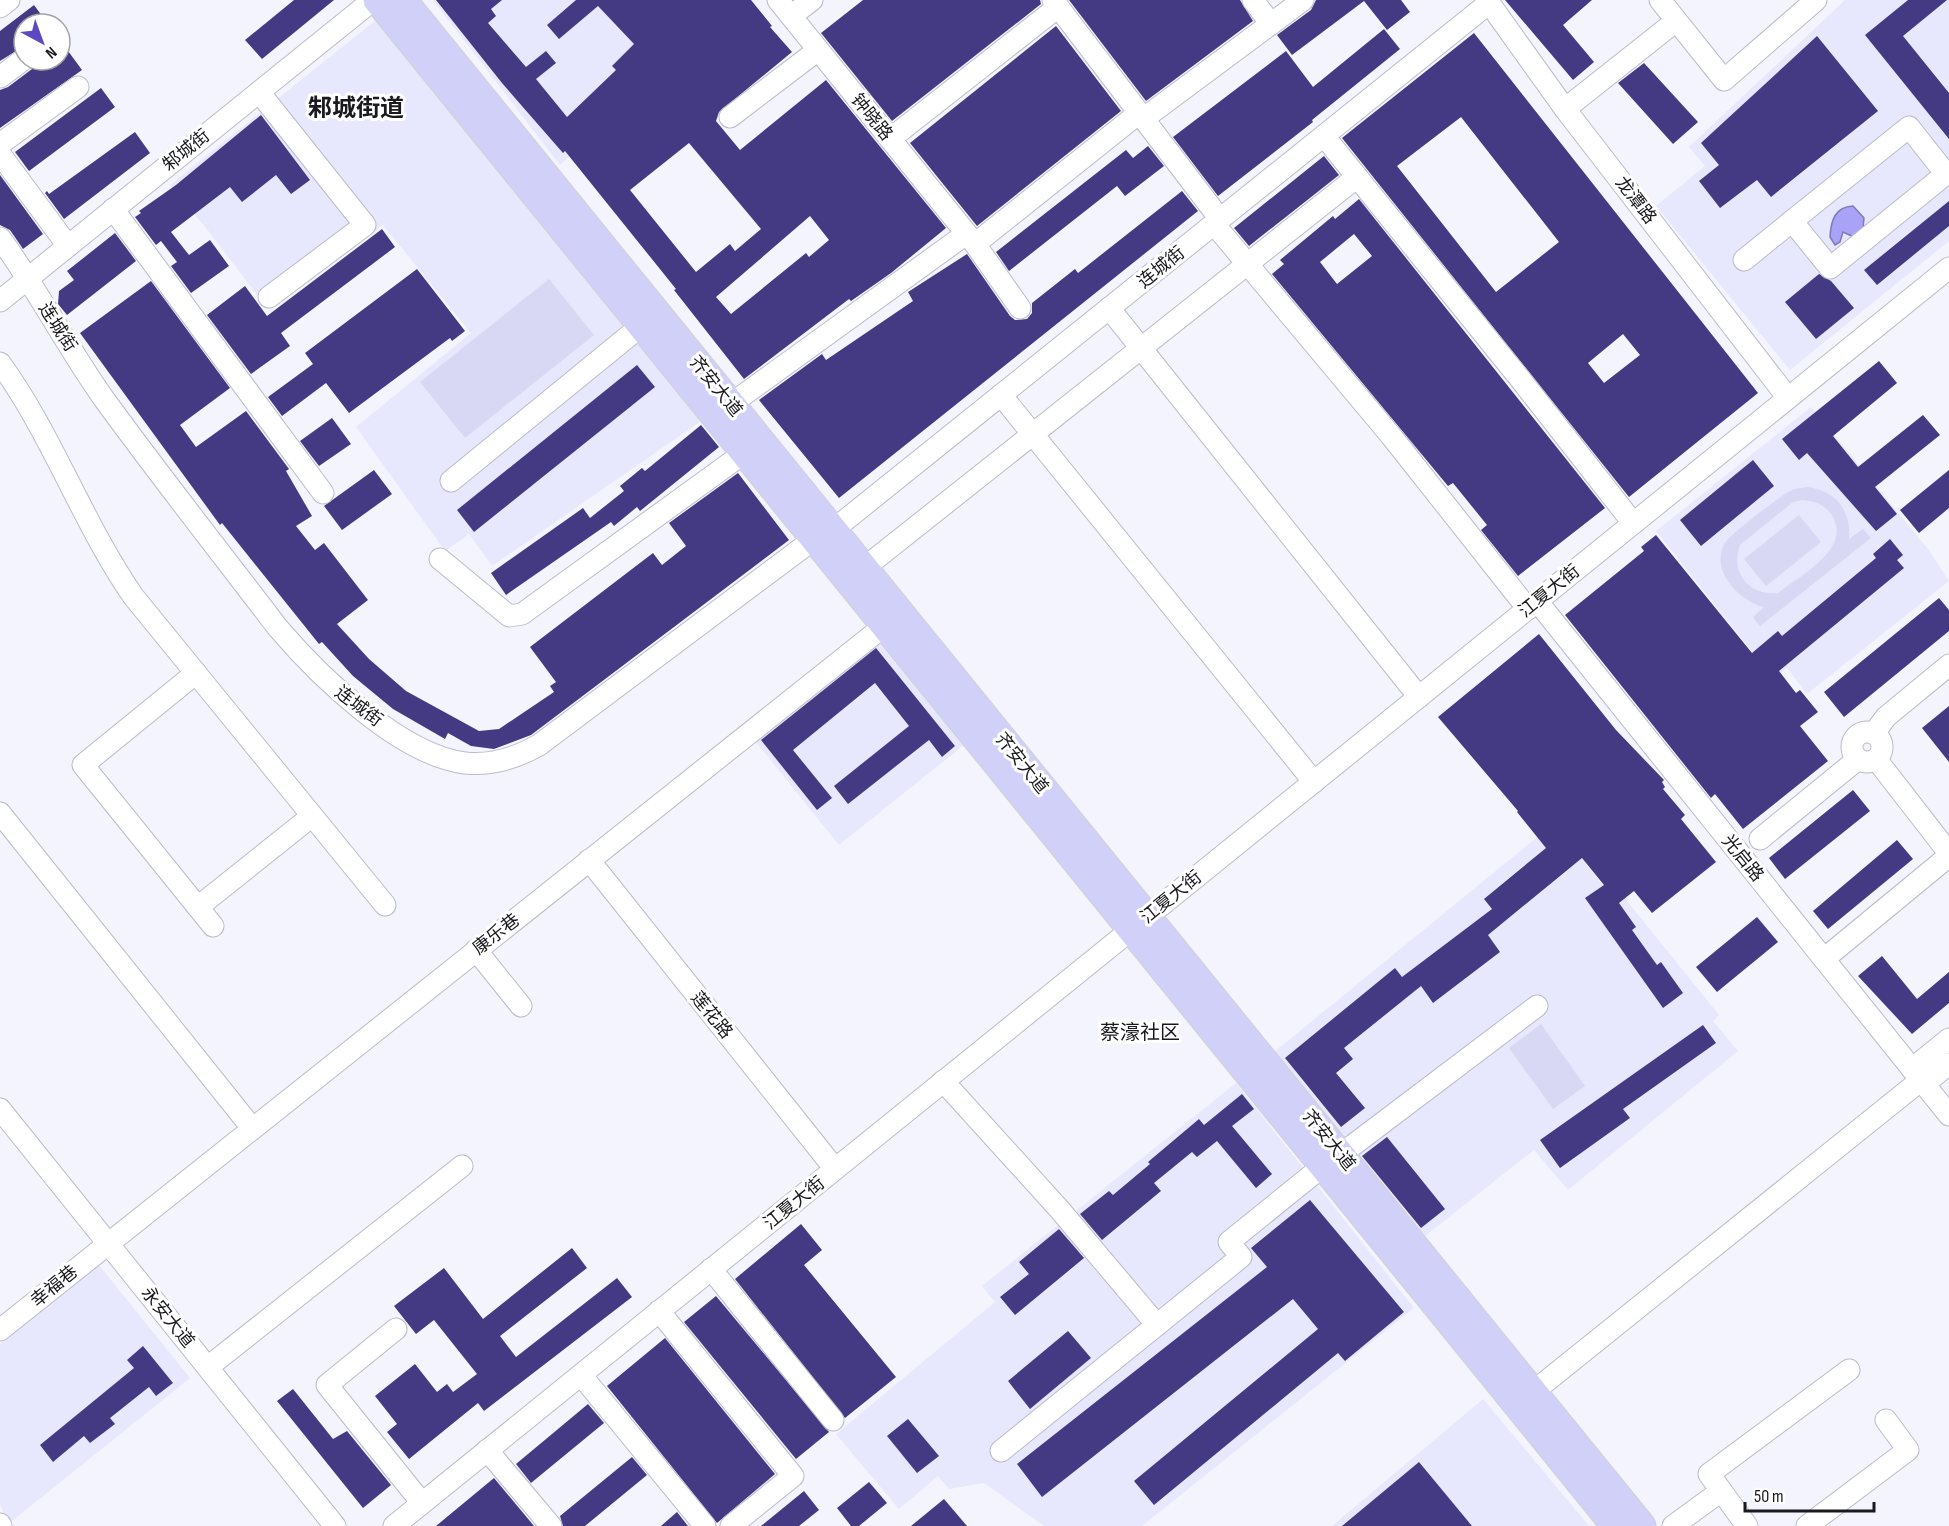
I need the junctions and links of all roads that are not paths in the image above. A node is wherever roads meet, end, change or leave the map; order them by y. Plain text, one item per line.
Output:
1 (9, 0) edge
2 (375, 0) edge
3 (403, 0) edge
4 (812, 0) edge
5 (1253, 0) edge
6 (1304, 0) edge
7 (1660, 0) edge
8 (1816, 0) edge
9 (1488, 2) edge
10 (1055, 3) edge
11 (0, 7) edge
12 (784, 8) edge
13 (1676, 21) junction
14 (1271, 24) junction
15 (818, 50) junction
16 (78, 87) dead end
17 (260, 92) junction
18 (1565, 109) junction
19 (1141, 116) junction
20 (730, 117) dead end
21 (1324, 136) junction
22 (890, 139) junction
23 (0, 144) edge
24 (0, 154) edge
25 (1357, 177) junction
26 (113, 209) junction
27 (1217, 221) junction
28 (1792, 221) junction
29 (0, 238) edge
30 (971, 239) junction
31 (68, 246) junction
32 (1744, 260) dead end
33 (1247, 263) junction
34 (1949, 268) edge
35 (29, 278) junction
36 (269, 297) dead end
37 (0, 301) edge
38 (1020, 308) dead end
39 (1109, 309) junction
40 (641, 326) junction
41 (1141, 348) junction
42 (0, 363) edge
43 (1001, 395) junction
44 (1788, 398) junction
45 (731, 404) junction
46 (1033, 434) junction
47 (744, 453) junction
48 (451, 481) dead end
49 (323, 493) dead end
50 (1633, 523) junction
51 (824, 534) junction
52 (440, 559) dead end
53 (864, 568) junction
54 (1533, 605) junction
55 (884, 626) junction
56 (1949, 665) edge
57 (196, 673) junction
58 (1419, 697) junction
59 (1867, 759) junction
60 (1314, 782) junction
61 (0, 813) edge
62 (312, 816) junction
63 (1760, 839) dead end
64 (1949, 854) edge
65 (589, 860) junction
66 (385, 905) dead end
67 (198, 907) junction
68 (1139, 923) junction
69 (213, 926) dead end
70 (476, 950) junction
71 (1824, 959) junction
72 (521, 1006) dead end
73 (1537, 1006) dead end
74 (1949, 1039) edge
75 (1949, 1064) edge
76 (1919, 1078) junction
77 (943, 1082) junction
78 (0, 1109) edge
79 (1949, 1115) edge
80 (252, 1128) junction
81 (1332, 1160) junction
82 (462, 1166) dead end
83 (835, 1169) junction
84 (107, 1242) junction
85 (711, 1269) junction
86 (659, 1311) junction
87 (1157, 1325) junction
88 (396, 1329) dead end
89 (0, 1330) edge
90 (207, 1367) junction
91 (1849, 1370) dead end
92 (580, 1375) junction
93 (1533, 1392) junction
94 (833, 1420) dead end
95 (1886, 1420) dead end
96 (487, 1450) junction
97 (1001, 1451) dead end
98 (1721, 1491) junction
99 (423, 1503) junction
100 (335, 1526) edge
101 (394, 1526) edge
102 (550, 1526) edge
103 (705, 1526) edge
104 (731, 1526) edge
105 (1615, 1526) edge
106 (1642, 1526) edge
107 (1673, 1526) edge
108 (1747, 1526) edge
109 (1807, 1526) edge

1 - 11 street
2 - 17 street, 邾城街
2 - 40 main road, 齐安大道
3 - 45 main road, 齐安大道
4 - 12 street
5 - 14 street
6 - 14 street
7 - 13 street
8 - 13 street
9 - 18 street, 龙潭路
9 - 21 street, 连城街
10 - 19 street, 光启路
10 - 22 street
12 - 15 street, 钟晓路
13 - 18 street
14 - 19 street
15 - 20 street
15 - 22 street, 钟晓路
16 - 23 street
17 - 26 street, 邾城街
17 - 36 street
18 - 44 street, 龙潭路
19 - 27 street, 光启路
19 - 30 street
21 - 25 street
21 - 27 street, 连城街
22 - 30 street, 钟晓路
24 - 31 street
25 - 33 street
25 - 50 street
26 - 31 street, 邾城街
26 - 49 street
27 - 33 street, 光启路
27 - 39 street, 连城街
28 - 28 street
28 - 32 street
29 - 35 street, 连城街
30 - 38 street, 钟晓路
30 - 45 street
31 - 35 street, 邾城街
33 - 41 street
33 - 54 street, 光启路
34 - 44 street, 江夏大街
35 - 37 street, 邾城街
35 - 51 street, 连城街
39 - 41 street
39 - 43 street, 连城街
40 - 47 main road, 齐安大道
40 - 48 street
41 - 46 street
41 - 58 street
42 - 57 street
43 - 46 street
43 - 51 street, 连城街
44 - 50 street, 江夏大街
45 - 51 main road, 齐安大道
46 - 53 street
46 - 60 street
47 - 51 main road, 齐安大道
47 - 52 street
50 - 54 street, 江夏大街
51 - 53 main road, 齐安大道
51 - 55 main road, 齐安大道
53 - 68 main road, 齐安大道
54 - 58 street, 江夏大街
54 - 71 street, 光启路
55 - 65 street, 康乐巷
55 - 68 main road, 齐安大道
56 - 59 street
57 - 62 street
57 - 67 street
58 - 60 street, 江夏大街
59 - 63 street
59 - 64 street
60 - 68 street, 江夏大街
61 - 80 street
62 - 66 street
62 - 67 street
64 - 71 street
65 - 70 street, 康乐巷
65 - 83 street, 莲花路
67 - 69 street
68 - 77 street, 江夏大街
68 - 81 main road, 齐安大道
70 - 72 street
70 - 80 street, 康乐巷
71 - 76 street, 光启路
73 - 81 street
74 - 76 street
75 - 76 street
76 - 79 street, 光启路
76 - 93 street
77 - 83 street, 江夏大街
77 - 87 street
78 - 84 street, 永安大道
80 - 84 street, 康乐巷
81 - 87 street
81 - 93 main road, 齐安大道
81 - 105 main road, 齐安大道
82 - 90 street
83 - 85 street, 江夏大街
84 - 89 street, 幸福巷
84 - 90 street, 永安大道
85 - 86 street, 江夏大街
85 - 94 street
86 - 92 street, 江夏大街
86 - 104 street
87 - 97 street
88 - 99 street
90 - 100 street, 永安大道
91 - 98 street
92 - 96 street, 江夏大街
92 - 103 street
93 - 106 main road, 齐安大道
95 - 109 street
96 - 99 street, 江夏大街
96 - 102 street
98 - 107 street
98 - 108 street
99 - 101 street, 江夏大街

